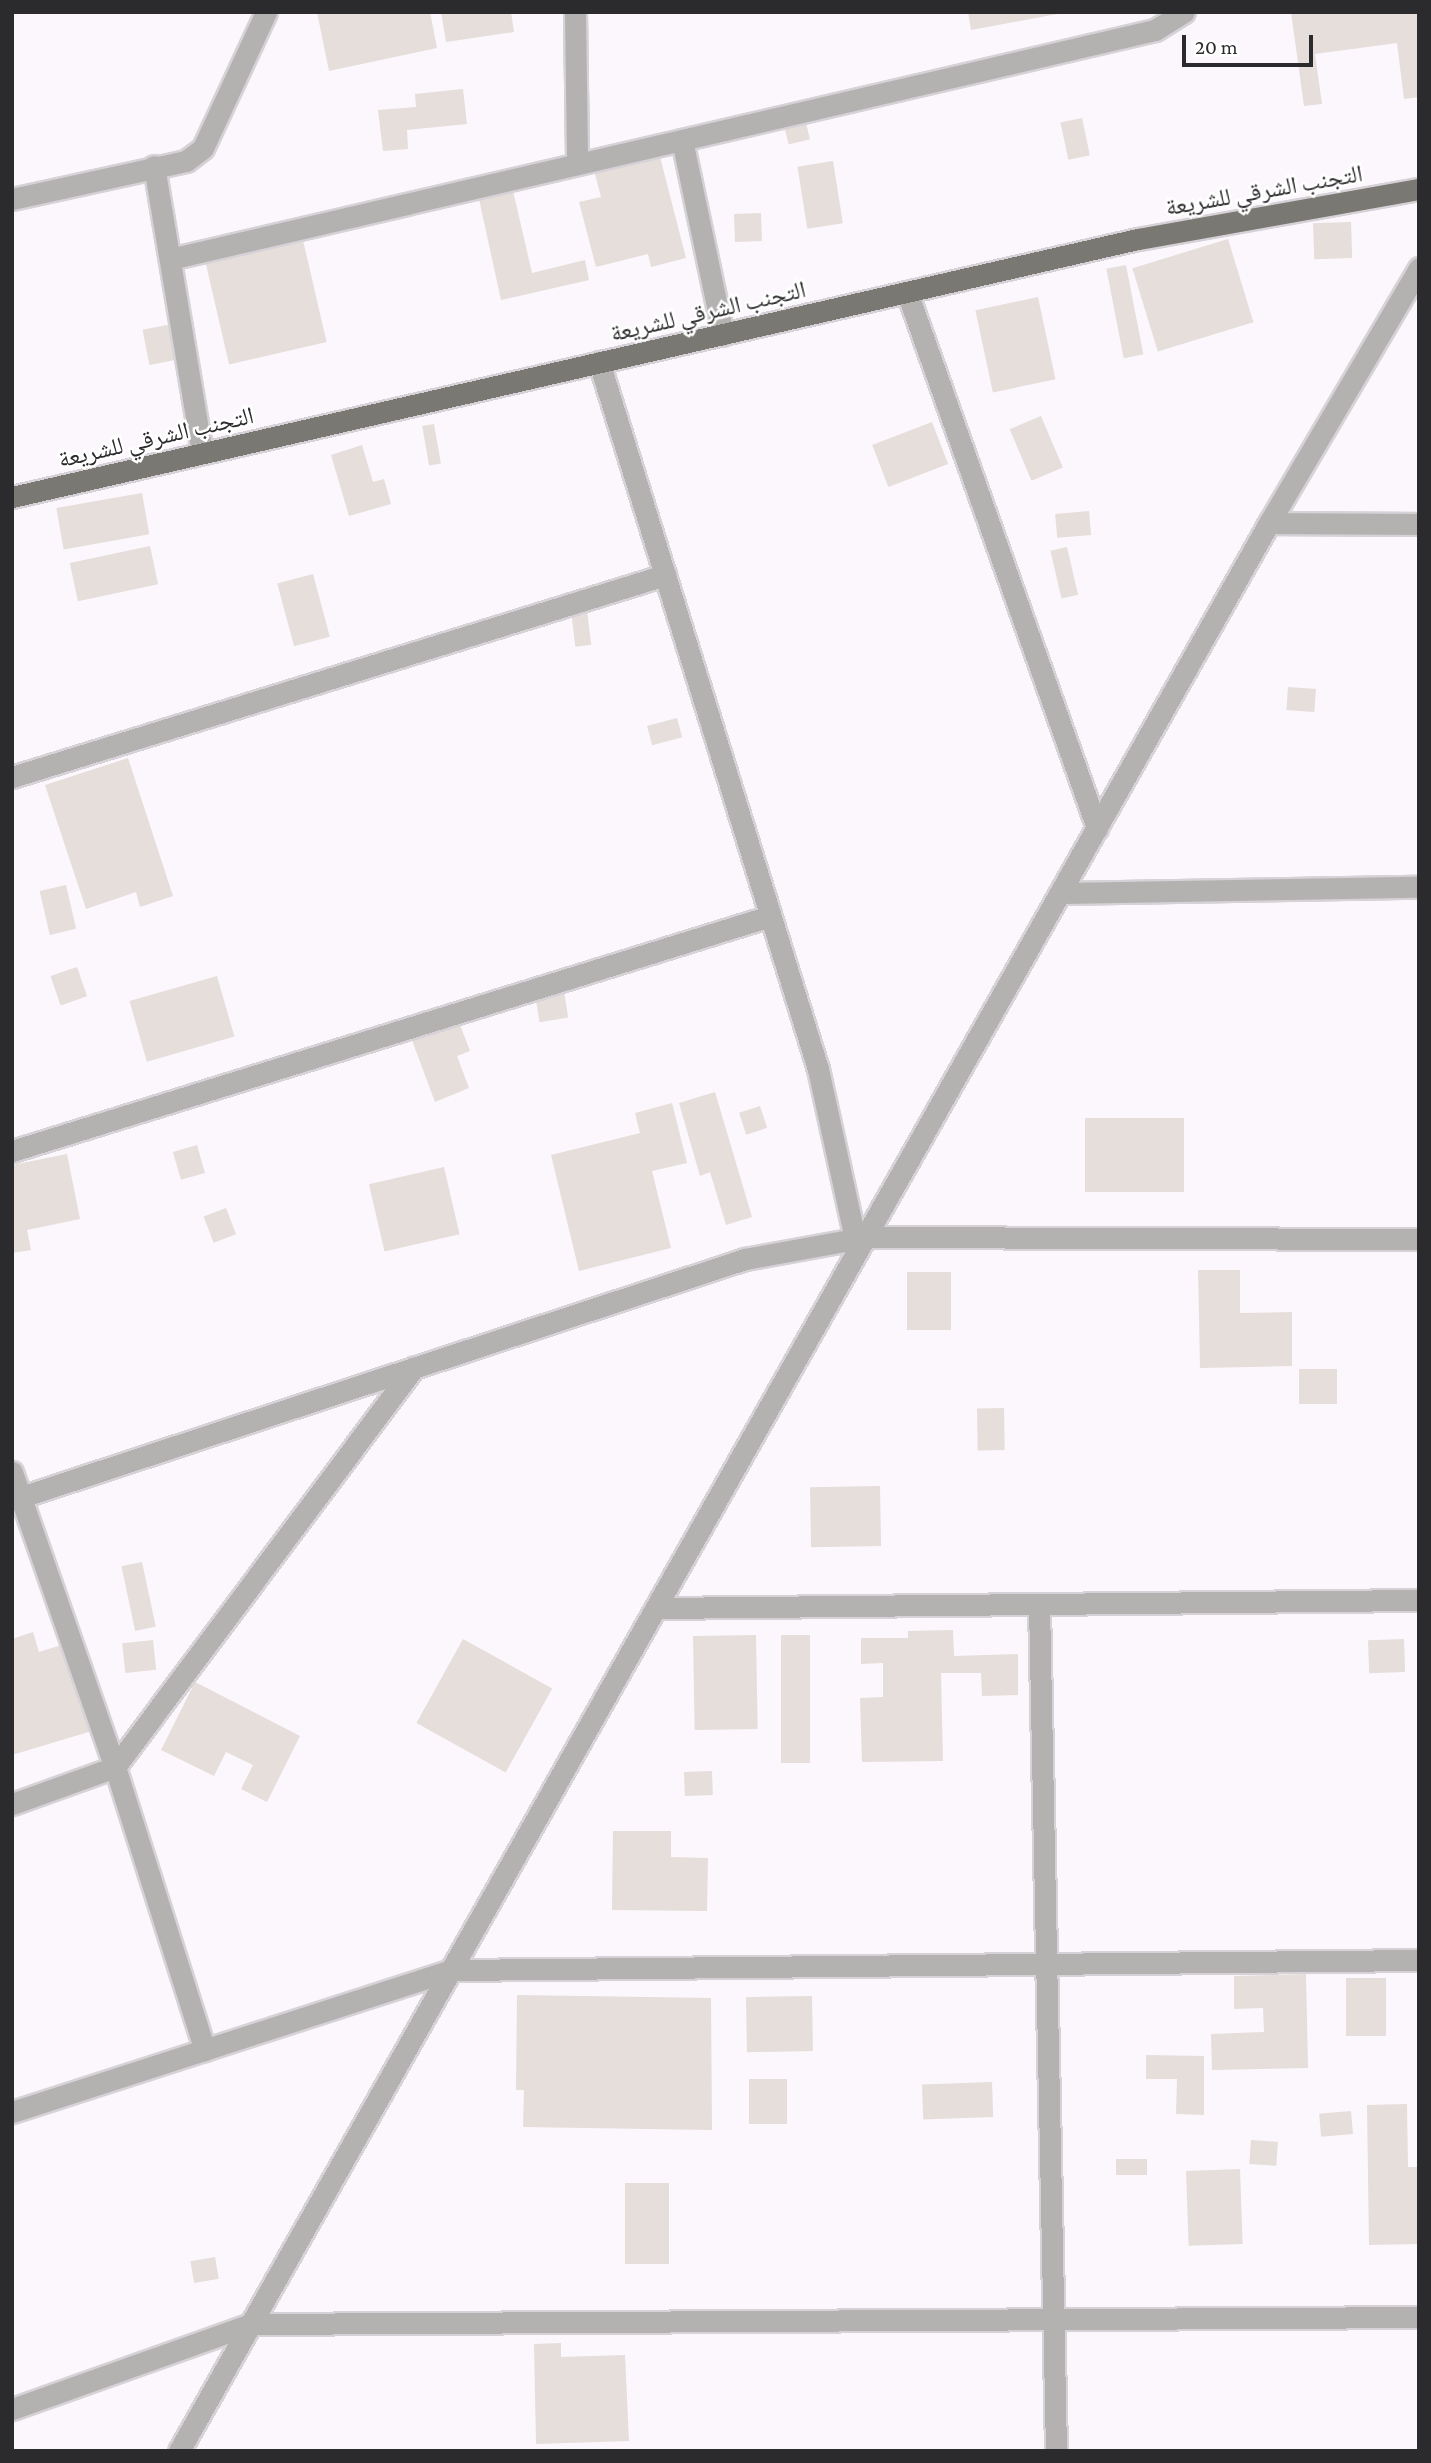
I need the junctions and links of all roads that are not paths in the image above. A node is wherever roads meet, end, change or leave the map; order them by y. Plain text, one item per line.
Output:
1 (266, 12) edge
2 (575, 12) edge
3 (1184, 12) edge
4 (682, 140) junction
5 (577, 164) junction
6 (154, 166) junction
7 (1419, 189) edge
8 (12, 198) edge
9 (170, 258) junction
10 (1419, 268) edge
11 (907, 292) junction
12 (723, 335) junction
13 (599, 362) junction
14 (202, 453) junction
15 (12, 496) edge
16 (1269, 523) junction
17 (1419, 524) edge
18 (665, 575) junction
19 (12, 777) edge
20 (1097, 828) junction
21 (1419, 887) edge
22 (1060, 893) junction
23 (770, 916) junction
24 (12, 1151) edge
25 (861, 1238) junction
26 (1419, 1239) edge
27 (414, 1368) junction
28 (12, 1472) edge
29 (16, 1498) edge
30 (1419, 1600) edge
31 (1039, 1604) junction
32 (656, 1608) junction
33 (115, 1767) junction
34 (12, 1804) edge
35 (1419, 1960) edge
36 (1046, 1964) junction
37 (452, 1970) junction
38 (205, 2050) junction
39 (12, 2112) edge
40 (1419, 2317) edge
41 (1055, 2322) junction
42 (251, 2324) junction
43 (12, 2409) edge
44 (179, 2451) edge
45 (1056, 2451) edge

1 - 6 street
2 - 5 street
3 - 4 street
4 - 5 street
4 - 12 street
5 - 9 street
6 - 8 street
6 - 9 street
7 - 11 main road, التجنب الشرقي للشريعة
9 - 14 street
10 - 16 street
11 - 12 main road, التجنب الشرقي للشريعة
11 - 20 street
12 - 13 main road, التجنب الشرقي للشريعة
13 - 14 main road, التجنب الشرقي للشريعة
13 - 18 street
14 - 15 main road, التجنب الشرقي للشريعة
16 - 17 street
16 - 20 street
18 - 19 street
18 - 23 street
20 - 22 street
21 - 22 street
22 - 25 street
23 - 24 street
23 - 25 street
25 - 26 street
25 - 27 street
25 - 32 street
27 - 29 street
27 - 33 street
28 - 29 street
29 - 33 street
30 - 31 street
31 - 32 street
31 - 36 street
32 - 37 street
33 - 34 street
33 - 38 street
35 - 36 street
36 - 37 street
36 - 41 street
37 - 38 street
37 - 42 street
38 - 39 street
40 - 41 street
41 - 42 street
41 - 45 street
42 - 43 street
42 - 44 street

